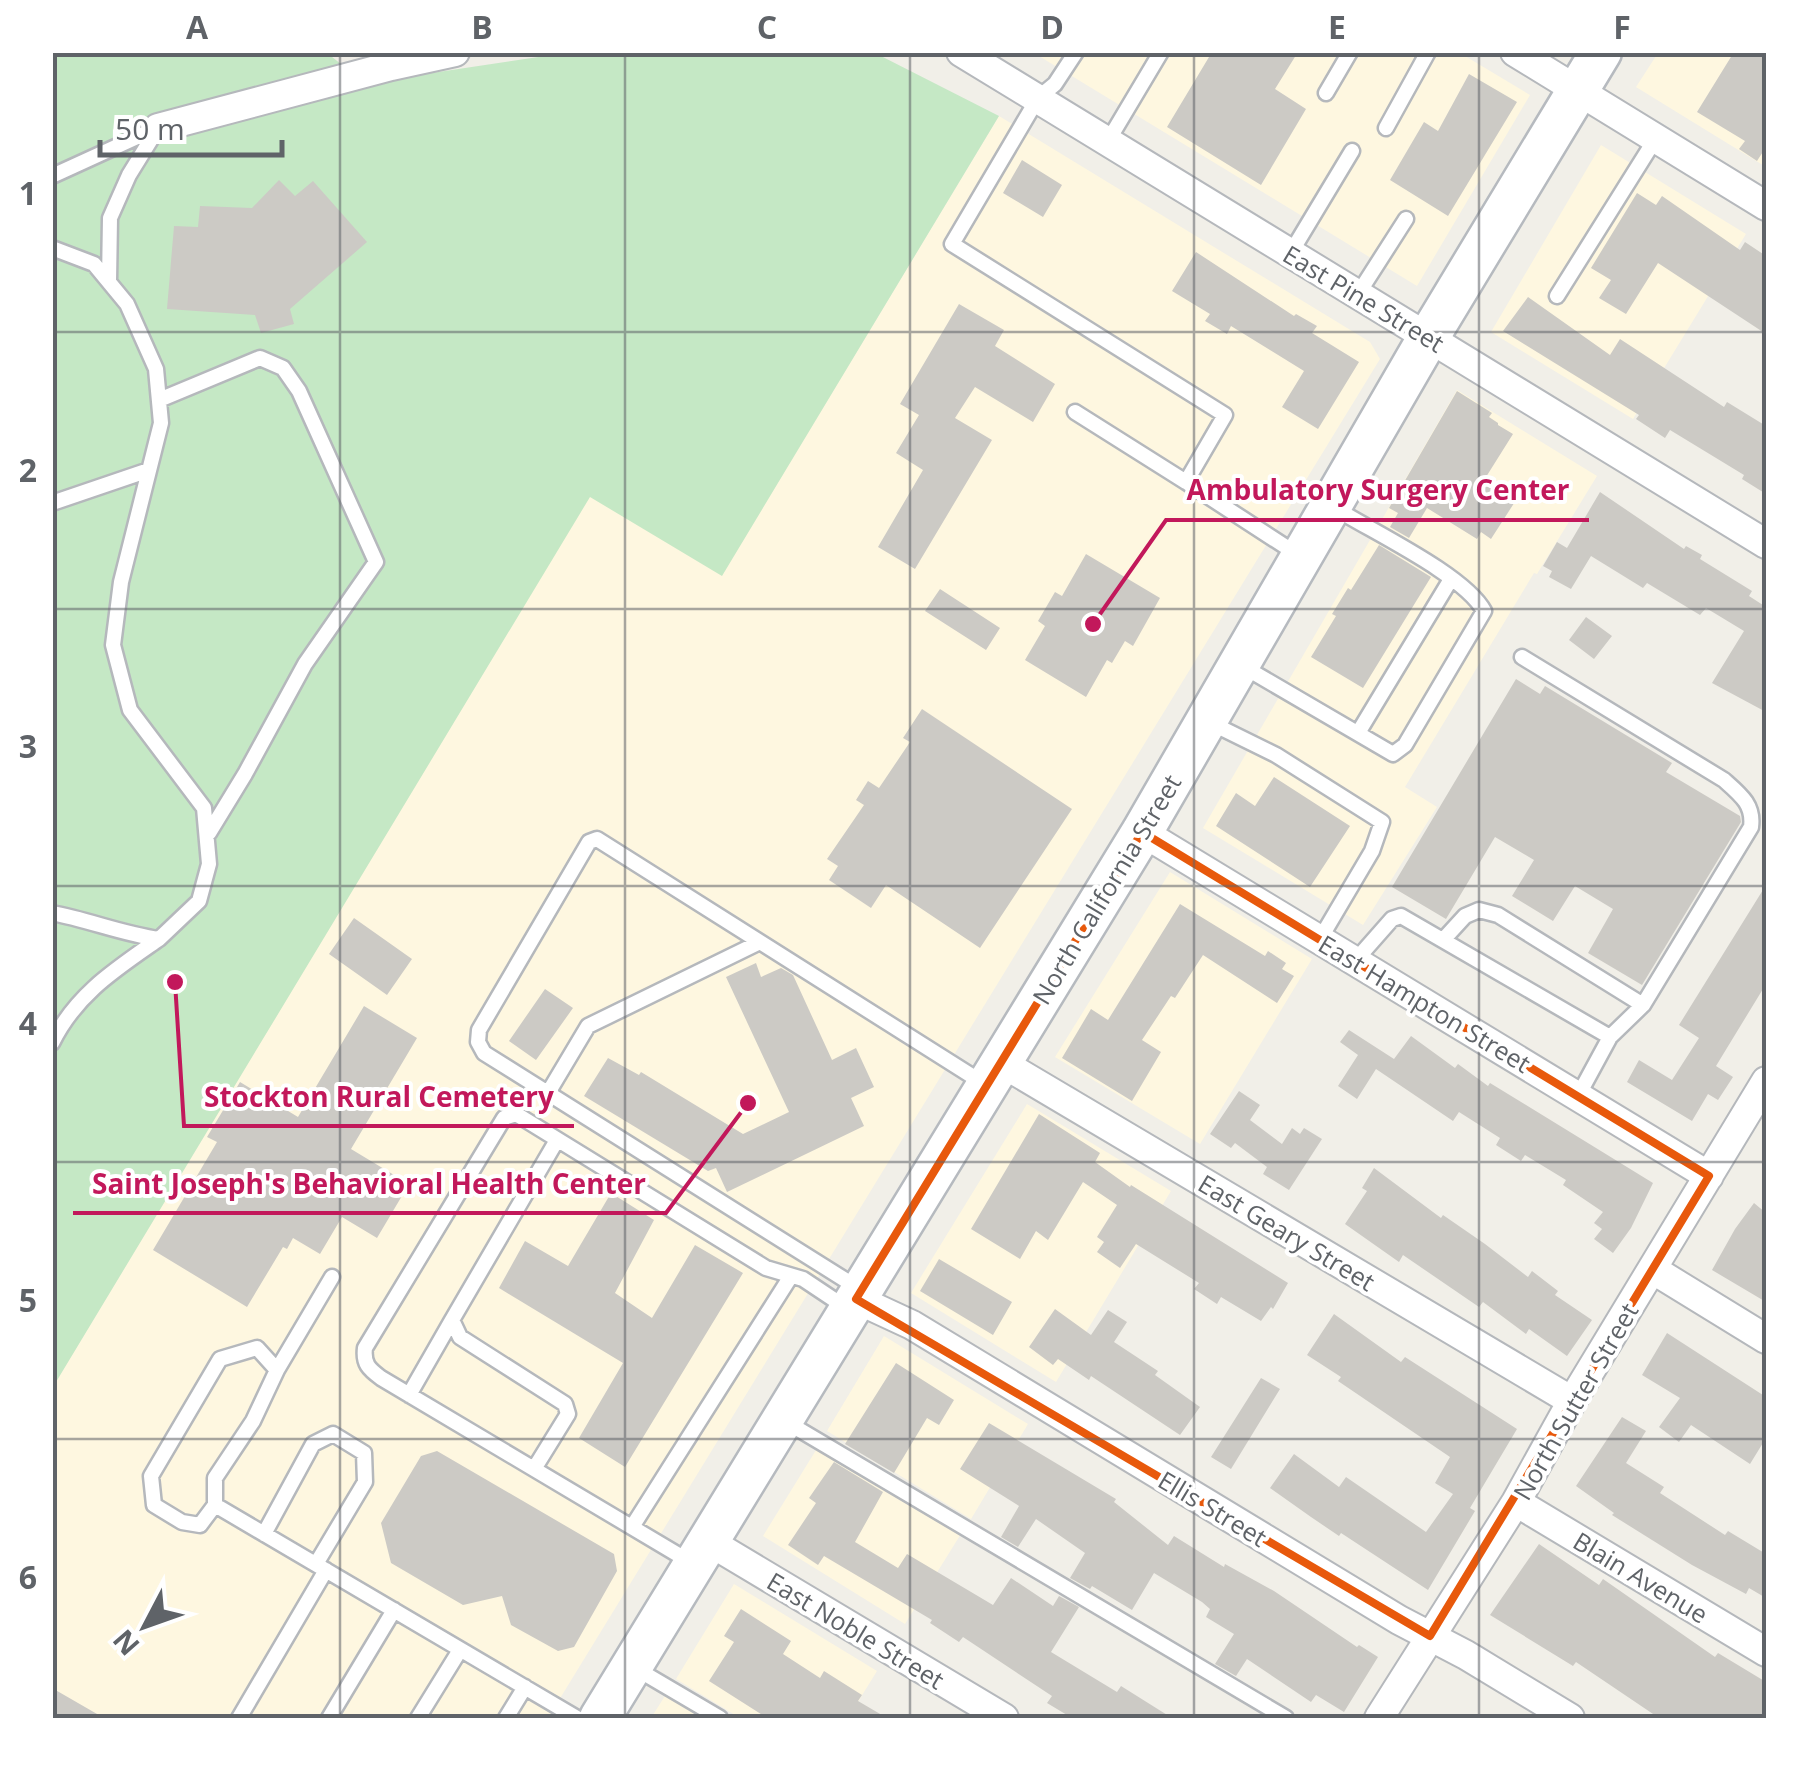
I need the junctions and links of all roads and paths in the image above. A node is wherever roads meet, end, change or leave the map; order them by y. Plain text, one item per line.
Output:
1 (455, 52) edge
2 (961, 52) edge
3 (1076, 52) edge
4 (1161, 52) edge
5 (1350, 52) edge
6 (1428, 52) edge
7 (1515, 52) edge
8 (1600, 52) edge
9 (1578, 90) junction
10 (1326, 93) dead end
11 (1038, 98) junction
12 (158, 128) junction
13 (1386, 128) dead end
14 (1656, 138) junction
15 (1108, 141) junction
16 (1352, 151) dead end
17 (52, 176) edge
18 (1766, 206) edge
19 (1406, 219) dead end
20 (52, 248) edge
21 (1290, 254) junction
22 (109, 282) junction
23 (1358, 294) junction
24 (1557, 296) dead end
25 (1428, 338) junction
26 (159, 400) junction
27 (1075, 412) dead end
28 (149, 470) junction
29 (1186, 482) junction
30 (52, 503) edge
31 (1330, 505) junction
32 (1766, 544) edge
33 (1301, 556) junction
34 (1451, 579) junction
35 (1522, 658) dead end
36 (1239, 664) junction
37 (1206, 720) junction
38 (1358, 734) junction
39 (1142, 832) junction
40 (209, 834) junction
41 (52, 914) edge
42 (1320, 939) junction
43 (160, 940) junction
44 (1443, 940) junction
45 (760, 942) junction
46 (1355, 960) junction
47 (1643, 1005) junction
48 (1610, 1037) junction
49 (52, 1043) edge
50 (995, 1074) junction
51 (1766, 1081) edge
52 (548, 1094) junction
53 (1578, 1096) junction
54 (557, 1140) junction
55 (1709, 1176) junction
56 (1652, 1270) junction
57 (791, 1276) junction
58 (332, 1278) dead end
59 (855, 1300) junction
60 (452, 1320) junction
61 (1766, 1338) edge
62 (278, 1370) junction
63 (409, 1395) junction
64 (1572, 1401) junction
65 (782, 1420) junction
66 (534, 1469) junction
67 (1516, 1502) junction
68 (215, 1505) junction
69 (632, 1527) junction
70 (264, 1534) junction
71 (701, 1552) junction
72 (321, 1567) junction
73 (394, 1610) junction
74 (1430, 1636) junction
75 (460, 1650) junction
76 (1766, 1652) edge
77 (632, 1666) junction
78 (524, 1687) junction
79 (239, 1718) edge
80 (330, 1718) edge
81 (418, 1718) edge
82 (506, 1718) edge
83 (577, 1718) edge
84 (600, 1718) edge
85 (720, 1718) edge
86 (1004, 1718) edge
87 (1286, 1718) edge
88 (1379, 1718) edge
89 (1570, 1718) edge

1 - 12 street
2 - 11 street, East Pine Street
3 - 11 lane
4 - 15 lane
5 - 10 lane
6 - 13 lane
7 - 9 street
8 - 9 street, North California Street
9 - 14 street
9 - 25 street, North California Street
11 - 15 street, East Pine Street
11 - 29 lane
12 - 17 lane
12 - 22 lane
14 - 18 street
14 - 24 lane
15 - 21 street, East Pine Street
16 - 21 lane
19 - 23 lane
20 - 22 lane
21 - 23 street, East Pine Street
22 - 26 lane
23 - 25 street, East Pine Street
25 - 31 street, North California Street
25 - 32 street, East Pine Street
26 - 28 lane
26 - 40 lane
27 - 29 lane
28 - 30 lane
28 - 40 lane
29 - 33 lane
31 - 33 street, North California Street
31 - 34 lane
33 - 36 street, North California Street
34 - 38 lane
34 - 38 lane
35 - 47 lane
36 - 37 street, North California Street
36 - 38 lane
37 - 39 street, North California Street
37 - 42 lane
39 - 42 street, East Hampton Street
39 - 50 street, North California Street
40 - 43 lane
41 - 43 lane
42 - 46 street, East Hampton Street
43 - 49 lane
44 - 46 lane
44 - 47 lane
44 - 48 lane
45 - 50 lane
45 - 52 lane
45 - 52 lane
46 - 53 street, East Hampton Street
47 - 48 lane
48 - 53 lane
50 - 59 street, North California Street
50 - 64 street, East Geary Street
51 - 55 street, North Sutter Street
52 - 59 lane
53 - 55 street, East Hampton Street
54 - 57 lane
54 - 60 lane
54 - 63 lane
55 - 56 street, North Sutter Street
56 - 61 street
56 - 64 street, North Sutter Street
57 - 59 lane
57 - 69 lane
58 - 62 lane
59 - 65 street, North California Street
59 - 74 street, Ellis Street
60 - 63 lane
60 - 66 lane
62 - 68 lane
62 - 68 lane
63 - 66 lane
64 - 67 street, North Sutter Street
65 - 71 street, North California Street
65 - 87 lane
66 - 69 lane
67 - 74 street, North Sutter Street
67 - 76 street, Blain Avenue
68 - 70 lane
69 - 71 lane
70 - 72 lane
70 - 72 lane
71 - 77 street, North California Street
71 - 86 street, East Noble Street
72 - 73 lane
72 - 79 lane
73 - 75 lane
73 - 80 lane
74 - 88 street, North Sutter Street
74 - 89 street, Ellis Street
75 - 78 lane
75 - 81 lane
77 - 84 street, North California Street
77 - 85 lane
78 - 82 lane
78 - 83 lane

